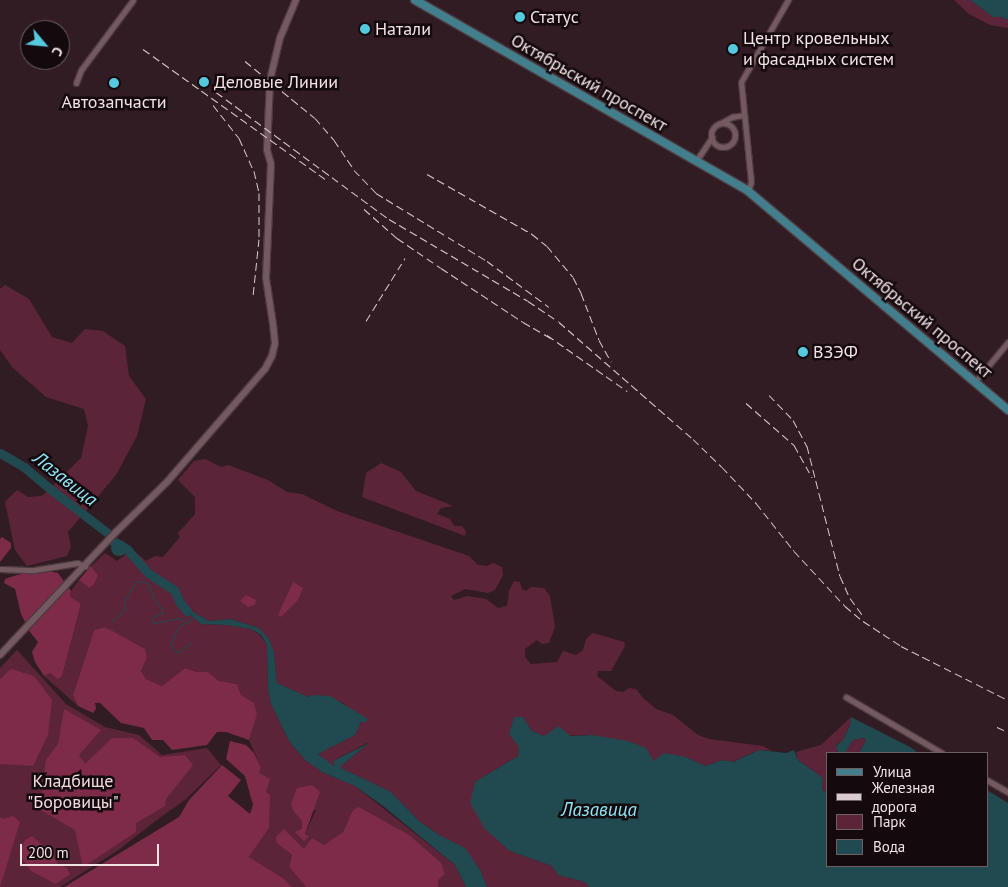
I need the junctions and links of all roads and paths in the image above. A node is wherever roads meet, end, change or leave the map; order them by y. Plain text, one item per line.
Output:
1 (133, 0) edge
2 (296, 0) edge
3 (416, 0) edge
4 (788, 0) edge
5 (76, 83) dead end
6 (743, 115) junction
7 (721, 123) junction
8 (712, 137) junction
9 (696, 161) junction
10 (748, 191) junction
11 (1008, 342) edge
12 (974, 383) junction
13 (1008, 410) edge
14 (85, 566) junction
15 (0, 569) edge
16 (0, 656) edge
17 (846, 697) dead end
18 (940, 752) edge
19 (988, 781) edge
20 (1008, 792) edge

1 - 5 street
2 - 14 street
3 - 9 main road, Октябрьский проспект
4 - 6 street
6 - 7 street
6 - 10 street
7 - 8 street
7 - 8 street
8 - 9 street
9 - 10 main road, Октябрьский проспект
10 - 12 main road, Октябрьский проспект
11 - 12 street
12 - 13 main road, Октябрьский проспект
14 - 15 street
14 - 16 street
17 - 18 street
19 - 20 street

